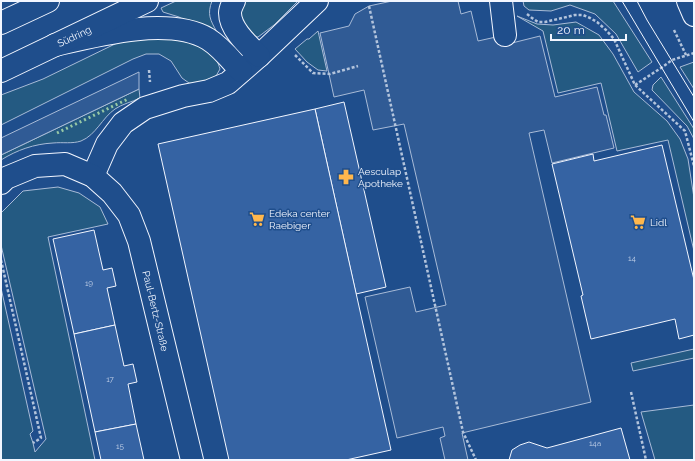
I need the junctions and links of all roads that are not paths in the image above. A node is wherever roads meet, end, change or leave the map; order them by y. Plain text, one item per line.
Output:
1 (48, 1) edge
2 (147, 1) edge
3 (234, 1) edge
4 (317, 1) edge
5 (501, 1) edge
6 (688, 1) edge
7 (694, 15) edge
8 (1, 23) edge
9 (505, 35) dead end
10 (55, 45) junction
11 (258, 56) junction
12 (1, 71) edge
13 (241, 71) junction
14 (93, 176) junction
15 (1, 183) edge
16 (192, 460) edge

1 - 8 street
2 - 10 street, Südring
3 - 11 street
4 - 11 street
5 - 9 street
6 - 7 street
10 - 12 street, Südring
10 - 13 street
11 - 13 street
13 - 14 street
14 - 15 street, Paul-Bertz-Straße
14 - 16 street, Paul-Bertz-Straße

